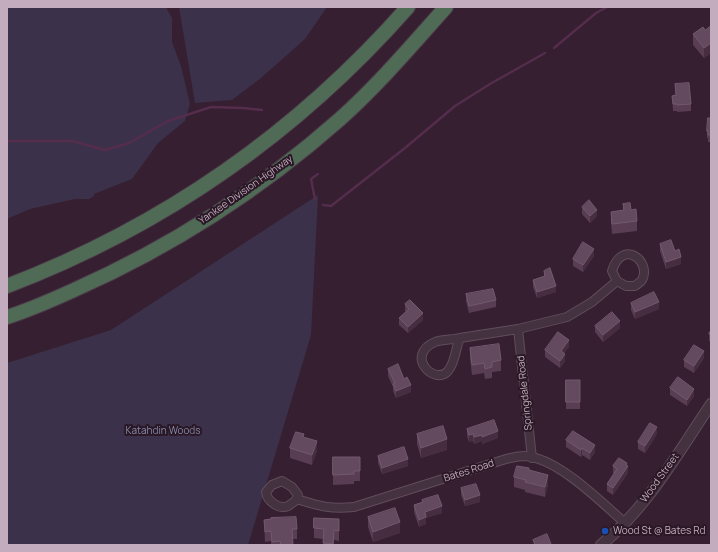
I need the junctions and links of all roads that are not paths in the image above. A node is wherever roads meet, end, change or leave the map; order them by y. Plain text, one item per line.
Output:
1 (408, 7) edge
2 (446, 7) edge
3 (617, 281) dead end
4 (7, 286) edge
5 (7, 317) edge
6 (518, 329) junction
7 (460, 338) junction
8 (711, 404) edge
9 (532, 458) junction
10 (296, 500) dead end
11 (625, 523) junction
12 (600, 545) edge

1 - 4 highway
2 - 5 highway, Yankee Division Highway
3 - 6 street
6 - 7 street
6 - 9 street, Springdale Road
7 - 7 street
8 - 11 street, Wood Street
9 - 10 street, Bates Road
9 - 11 street, Bates Road
11 - 12 street, Wood Street

